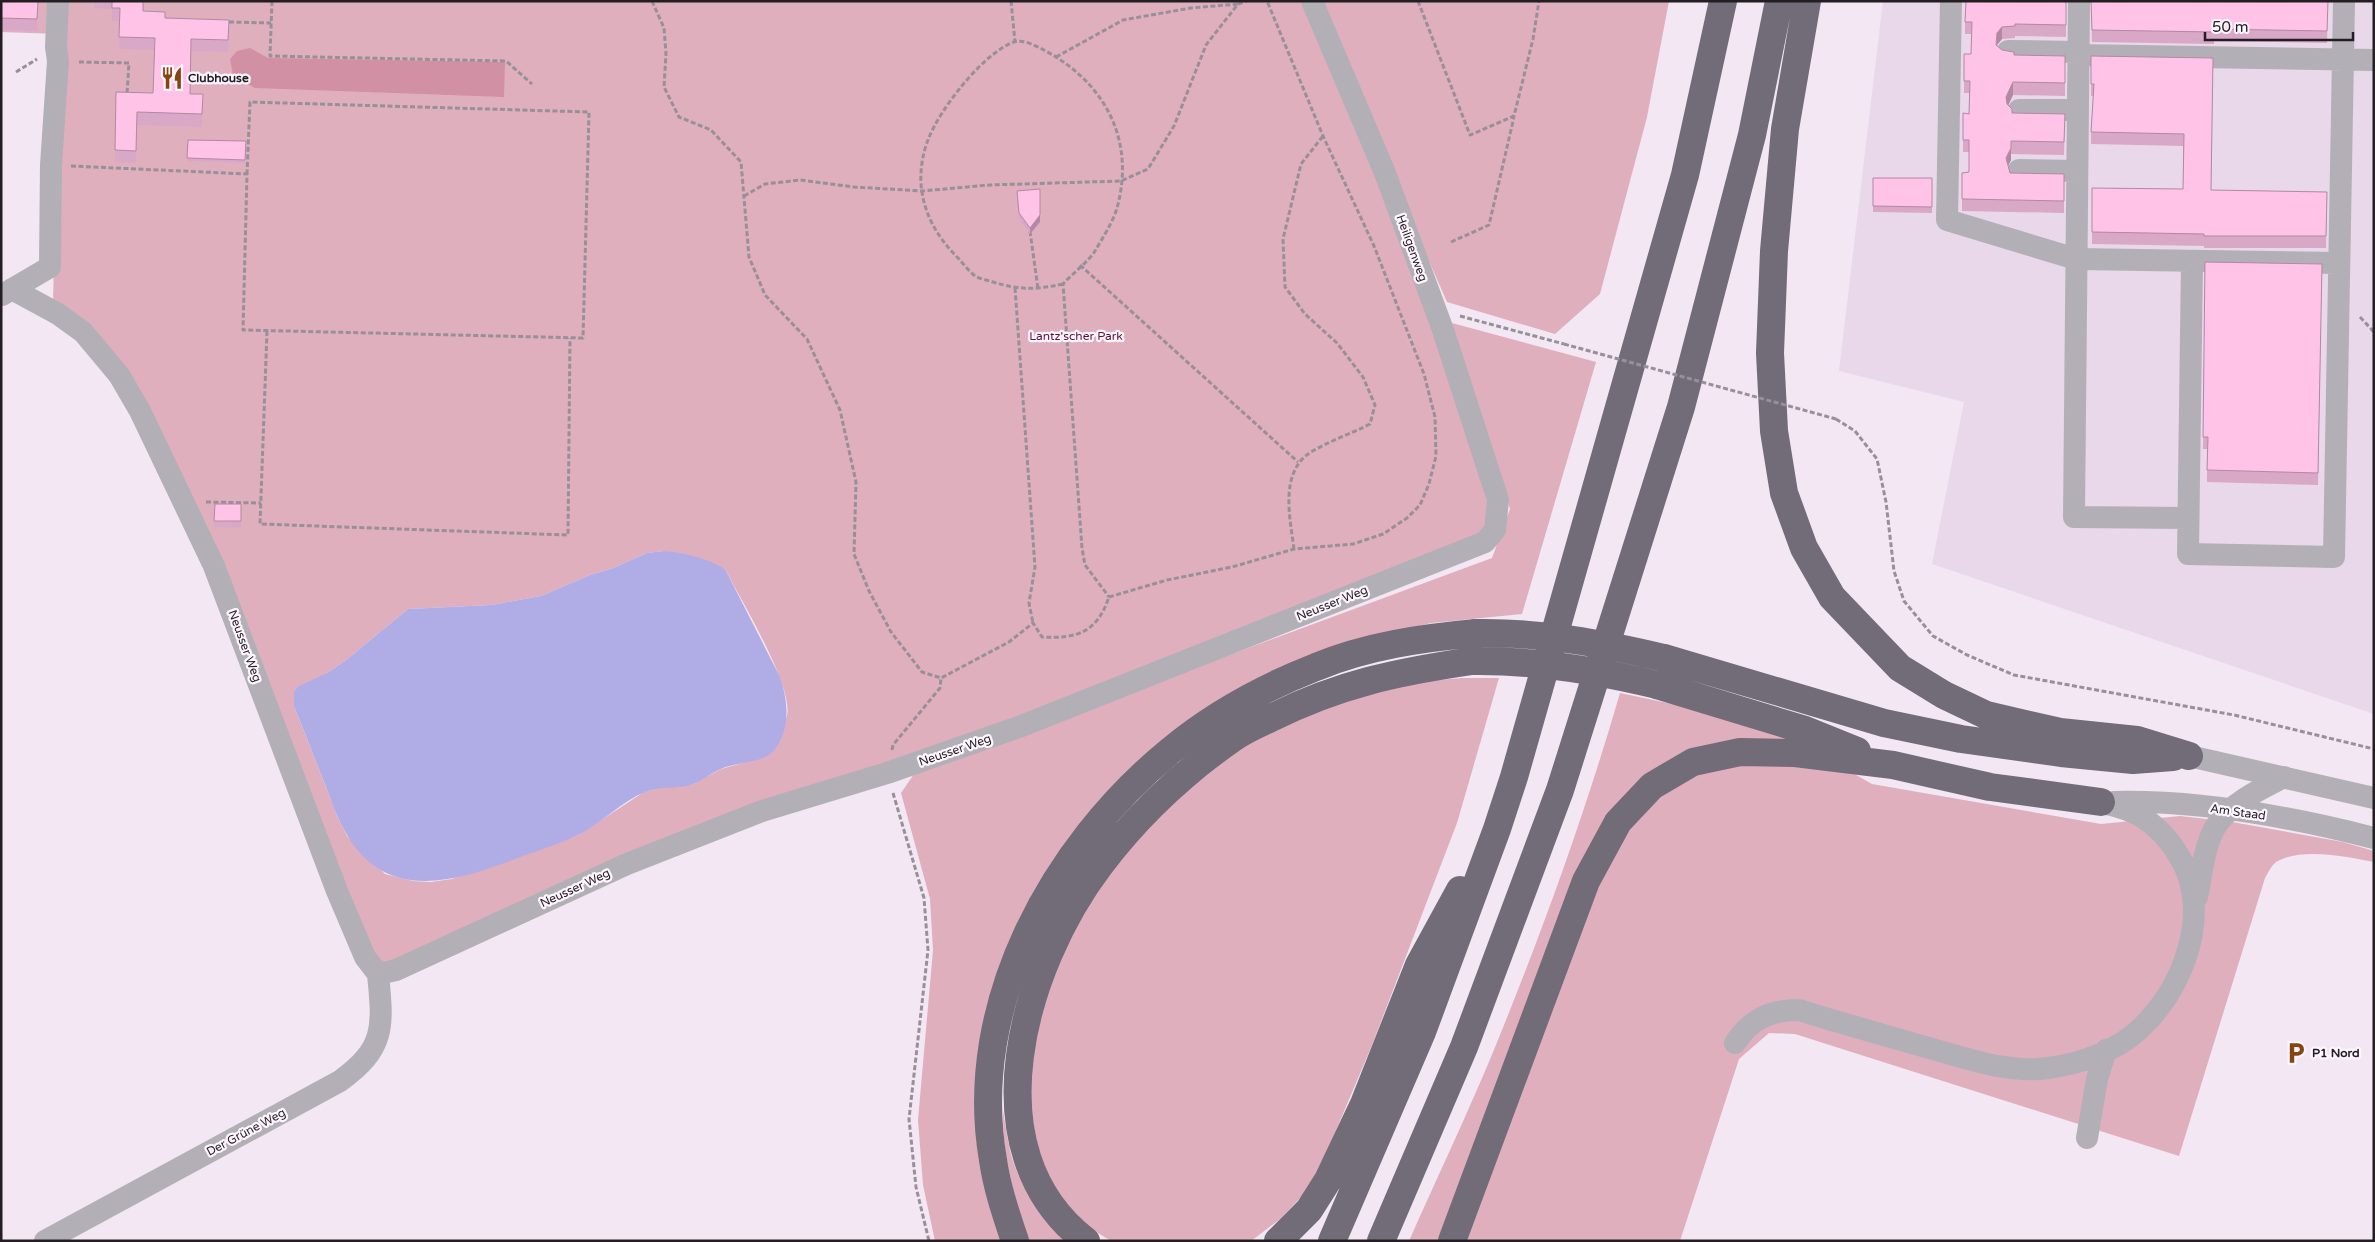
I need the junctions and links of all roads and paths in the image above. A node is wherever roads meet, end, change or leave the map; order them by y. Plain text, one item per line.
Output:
1 (58, 1) edge
2 (272, 1) edge
3 (652, 1) edge
4 (1011, 1) edge
5 (1247, 1) edge
6 (1267, 1) edge
7 (1312, 1) edge
8 (1418, 1) edge
9 (1540, 1) edge
10 (1723, 1) edge
11 (1779, 1) edge
12 (1807, 1) edge
13 (1951, 1) edge
14 (2079, 1) edge
15 (2344, 1) edge
16 (1238, 3) edge
17 (228, 22) edge
18 (271, 23) junction
19 (1015, 42) junction
20 (2008, 51) edge
21 (2078, 53) junction
22 (1056, 57) junction
23 (2343, 60) junction
24 (2374, 60) edge
25 (58, 61) junction
26 (532, 84) dead end
27 (127, 100) edge
28 (2019, 110) dead end
29 (2078, 110) junction
30 (1514, 116) junction
31 (1323, 136) junction
32 (51, 165) junction
33 (2019, 170) dead end
34 (2077, 171) junction
35 (247, 174) junction
36 (1121, 181) junction
37 (1028, 184) junction
38 (1028, 189) edge
39 (922, 191) junction
40 (744, 196) junction
41 (1030, 230) edge
42 (1450, 242) dead end
43 (2076, 258) junction
44 (2192, 260) junction
45 (2339, 263) junction
46 (1080, 265) junction
47 (1063, 284) junction
48 (1015, 288) junction
49 (1038, 290) junction
50 (6, 292) edge
51 (1435, 309) junction
52 (267, 331) junction
53 (570, 338) junction
54 (1298, 462) junction
55 (1498, 500) joint
56 (261, 503) junction
57 (187, 508) junction
58 (2188, 518) junction
59 (1294, 549) junction
60 (1109, 597) junction
61 (1033, 623) junction
62 (941, 678) junction
63 (2374, 749) edge
64 (2189, 756) junction
65 (1893, 765) junction
66 (887, 773) junction
67 (2284, 777) junction
68 (2374, 798) edge
69 (2100, 802) junction
70 (2230, 811) junction
71 (1497, 829) junction
72 (2374, 838) edge
73 (2196, 903) junction
74 (378, 974) junction
75 (1735, 1043) dead end
76 (2106, 1050) junction
77 (2087, 1138) dead end
78 (45, 1241) edge
79 (929, 1241) edge
80 (1016, 1241) edge
81 (1086, 1241) edge
82 (1278, 1241) edge
83 (1332, 1241) edge
84 (1380, 1241) edge
85 (1452, 1241) edge

1 - 25 street
2 - 18 path
3 - 40 path
4 - 19 path
5 - 16 path
6 - 31 path
7 - 51 street, Heiligenweg
8 - 30 path
9 - 30 path
10 - 71 highway
11 - 84 highway
12 - 64 highway
13 - 43 street
14 - 21 street
15 - 23 street
16 - 22 path
16 - 36 path
17 - 18 path
18 - 26 path
19 - 22 path
19 - 39 path
20 - 21 street
21 - 23 street
21 - 29 street
22 - 36 path
23 - 24 street
23 - 45 street
25 - 27 path
25 - 32 street
28 - 29 street
29 - 34 street
30 - 42 path
31 - 54 path
31 - 59 path
32 - 35 path
32 - 50 street
33 - 34 street
34 - 43 street
35 - 52 path
35 - 53 path
36 - 37 path
36 - 46 path
37 - 38 path
37 - 39 path
39 - 40 path
39 - 48 path
40 - 62 path
41 - 49 path
43 - 44 street
43 - 58 street
44 - 45 street
44 - 58 street
45 - 58 street
46 - 47 path
46 - 54 path
47 - 49 path
47 - 60 path
48 - 49 path
48 - 61 path
50 - 57 street, Neusser Weg
51 - 55 street, Heiligenweg
51 - 63 path, bridge
52 - 53 path
52 - 56 path
53 - 56 path
54 - 59 path
55 - 66 street, Neusser Weg
56 - 57 path
57 - 74 street, Neusser Weg
59 - 60 path
60 - 61 path
61 - 62 path
62 - 66 path
64 - 67 street
64 - 80 highway, bridge
65 - 69 highway
65 - 81 highway, bridge
65 - 85 highway
66 - 74 street, Neusser Weg
66 - 79 path
67 - 68 street
67 - 70 street
69 - 70 street, Am Staad
69 - 73 street
70 - 72 street, Am Staad
70 - 73 street
71 - 82 highway
71 - 83 highway
73 - 76 street
74 - 78 street, Der Grüne Weg
75 - 76 street
76 - 77 street

